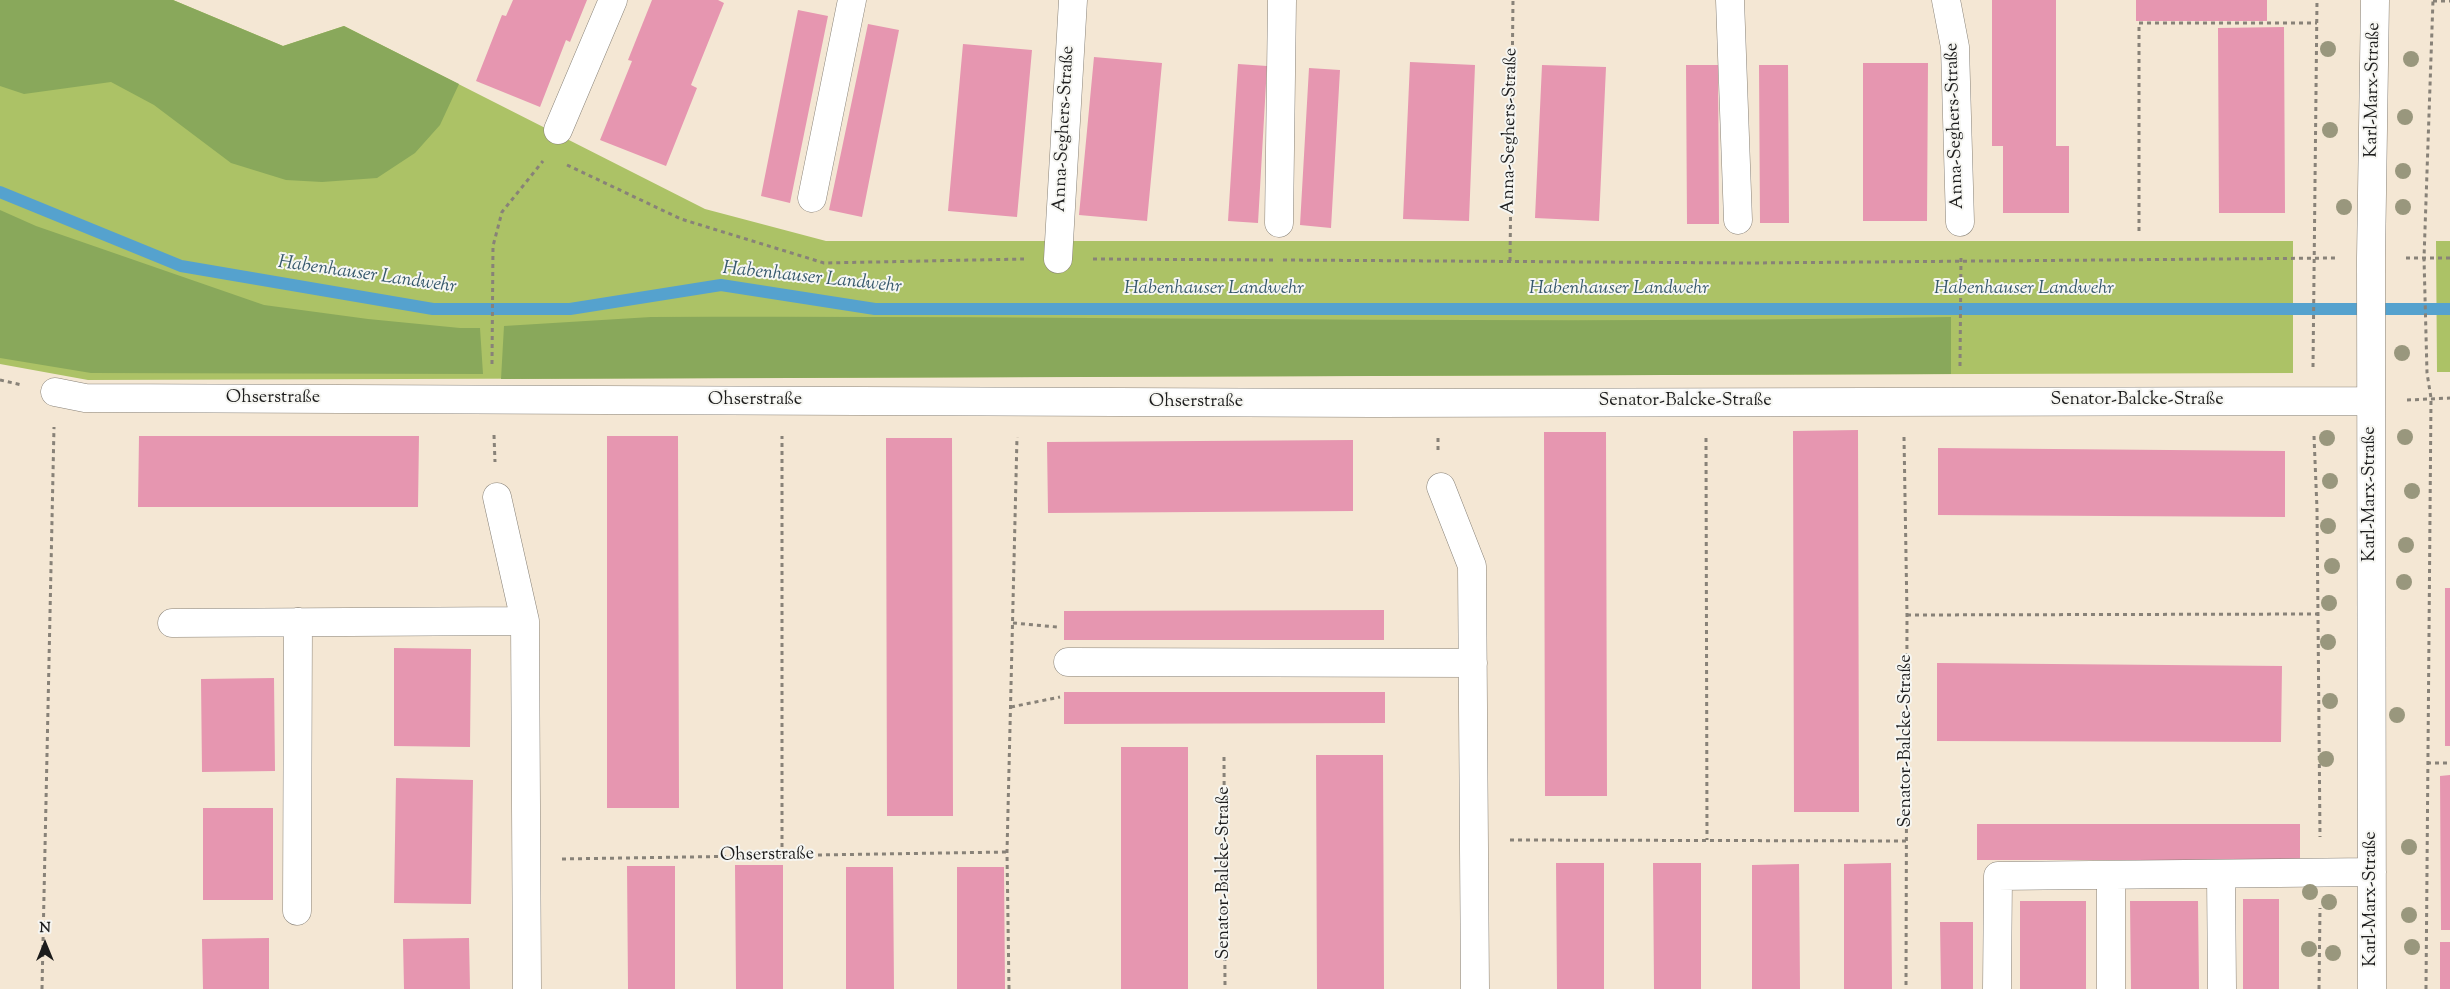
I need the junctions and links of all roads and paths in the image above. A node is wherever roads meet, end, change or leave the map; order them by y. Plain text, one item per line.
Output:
1 (613, 0) edge
2 (852, 0) edge
3 (1072, 0) edge
4 (1282, 0) edge
5 (1513, 0) edge
6 (1730, 0) edge
7 (1946, 0) edge
8 (2317, 0) edge
9 (2375, 0) edge
10 (2433, 1) edge
11 (2450, 1) edge
12 (2317, 24) junction
13 (558, 130) joint
14 (547, 155) junction
15 (812, 198) dead end
16 (1738, 220) dead end
17 (1960, 222) dead end
18 (1279, 223) dead end
19 (2140, 231) dead end
20 (2424, 258) junction
21 (2450, 258) edge
22 (1058, 259) junction
23 (2313, 259) junction
24 (1510, 261) junction
25 (2371, 262) junction
26 (1961, 270) dead end
27 (492, 336) dead end
28 (1960, 376) dead end
29 (55, 392) joint
30 (2431, 398) junction
31 (2450, 398) edge
32 (492, 400) junction
33 (782, 401) junction
34 (1903, 401) junction
35 (2371, 401) junction
36 (1018, 402) junction
37 (1437, 402) junction
38 (1705, 402) junction
39 (2313, 402) junction
40 (1442, 487) joint
41 (497, 497) joint
42 (2319, 614) junction
43 (1907, 615) junction
44 (298, 622) junction
45 (525, 622) junction
46 (172, 623) dead end
47 (1068, 662) dead end
48 (1473, 663) junction
49 (1224, 757) dead end
50 (2427, 763) junction
51 (2450, 763) edge
52 (1474, 840) junction
53 (1707, 840) junction
54 (1907, 841) junction
55 (1007, 852) junction
56 (782, 855) junction
57 (527, 859) junction
58 (2372, 872) junction
59 (2321, 874) junction
60 (2221, 875) junction
61 (2111, 876) junction
62 (297, 911) dead end
63 (42, 989) edge
64 (527, 989) edge
65 (1010, 989) edge
66 (1225, 989) edge
67 (1475, 989) edge
68 (1906, 989) edge
69 (1997, 989) edge
70 (2111, 989) edge
71 (2222, 989) edge
72 (2320, 989) edge
73 (2372, 989) edge
74 (2426, 989) edge

1 - 13 street
2 - 15 street
3 - 22 street, Anna-Seghers-Straße
4 - 18 street
5 - 24 path, Anna-Seghers-Straße
6 - 16 street
7 - 17 street, Anna-Seghers-Straße
8 - 12 path
9 - 25 street, Karl-Marx-Straße
10 - 11 path
10 - 20 path
12 - 19 path
12 - 23 path
13 - 14 path
14 - 22 path
14 - 27 path
20 - 21 path
20 - 25 path
20 - 30 path
22 - 24 path
23 - 24 path
23 - 25 path
23 - 39 path
25 - 35 street, Karl-Marx-Straße
26 - 28 path
29 - 32 street, Ohserstraße
29 - 63 path
30 - 31 path
30 - 50 path
32 - 33 street, Ohserstraße
32 - 41 path
33 - 36 street, Ohserstraße
33 - 56 path
34 - 38 street, Senator-Balcke-Straße
34 - 39 street, Senator-Balcke-Straße
34 - 43 path, Senator-Balcke-Straße
35 - 39 street, Senator-Balcke-Straße
35 - 58 street, Karl-Marx-Straße
36 - 37 street, Ohserstraße
36 - 55 path
37 - 38 street, Senator-Balcke-Straße
37 - 40 path
38 - 53 path
39 - 42 path
40 - 48 street
41 - 45 street
42 - 43 path
42 - 59 path
43 - 54 path, Senator-Balcke-Straße
44 - 45 street
44 - 46 street
44 - 62 street
45 - 57 street
47 - 48 street
48 - 52 street
49 - 66 path, Senator-Balcke-Straße
50 - 51 path
50 - 74 path
52 - 53 path, Senator-Balcke-Straße
52 - 67 street
53 - 54 path, Senator-Balcke-Straße
54 - 68 path, Senator-Balcke-Straße
55 - 56 path, Ohserstraße
55 - 65 path
56 - 57 path, Ohserstraße
57 - 64 street
58 - 59 street
58 - 73 street, Karl-Marx-Straße
59 - 60 street
59 - 72 path
60 - 61 street
60 - 71 street
61 - 69 street
61 - 70 street

